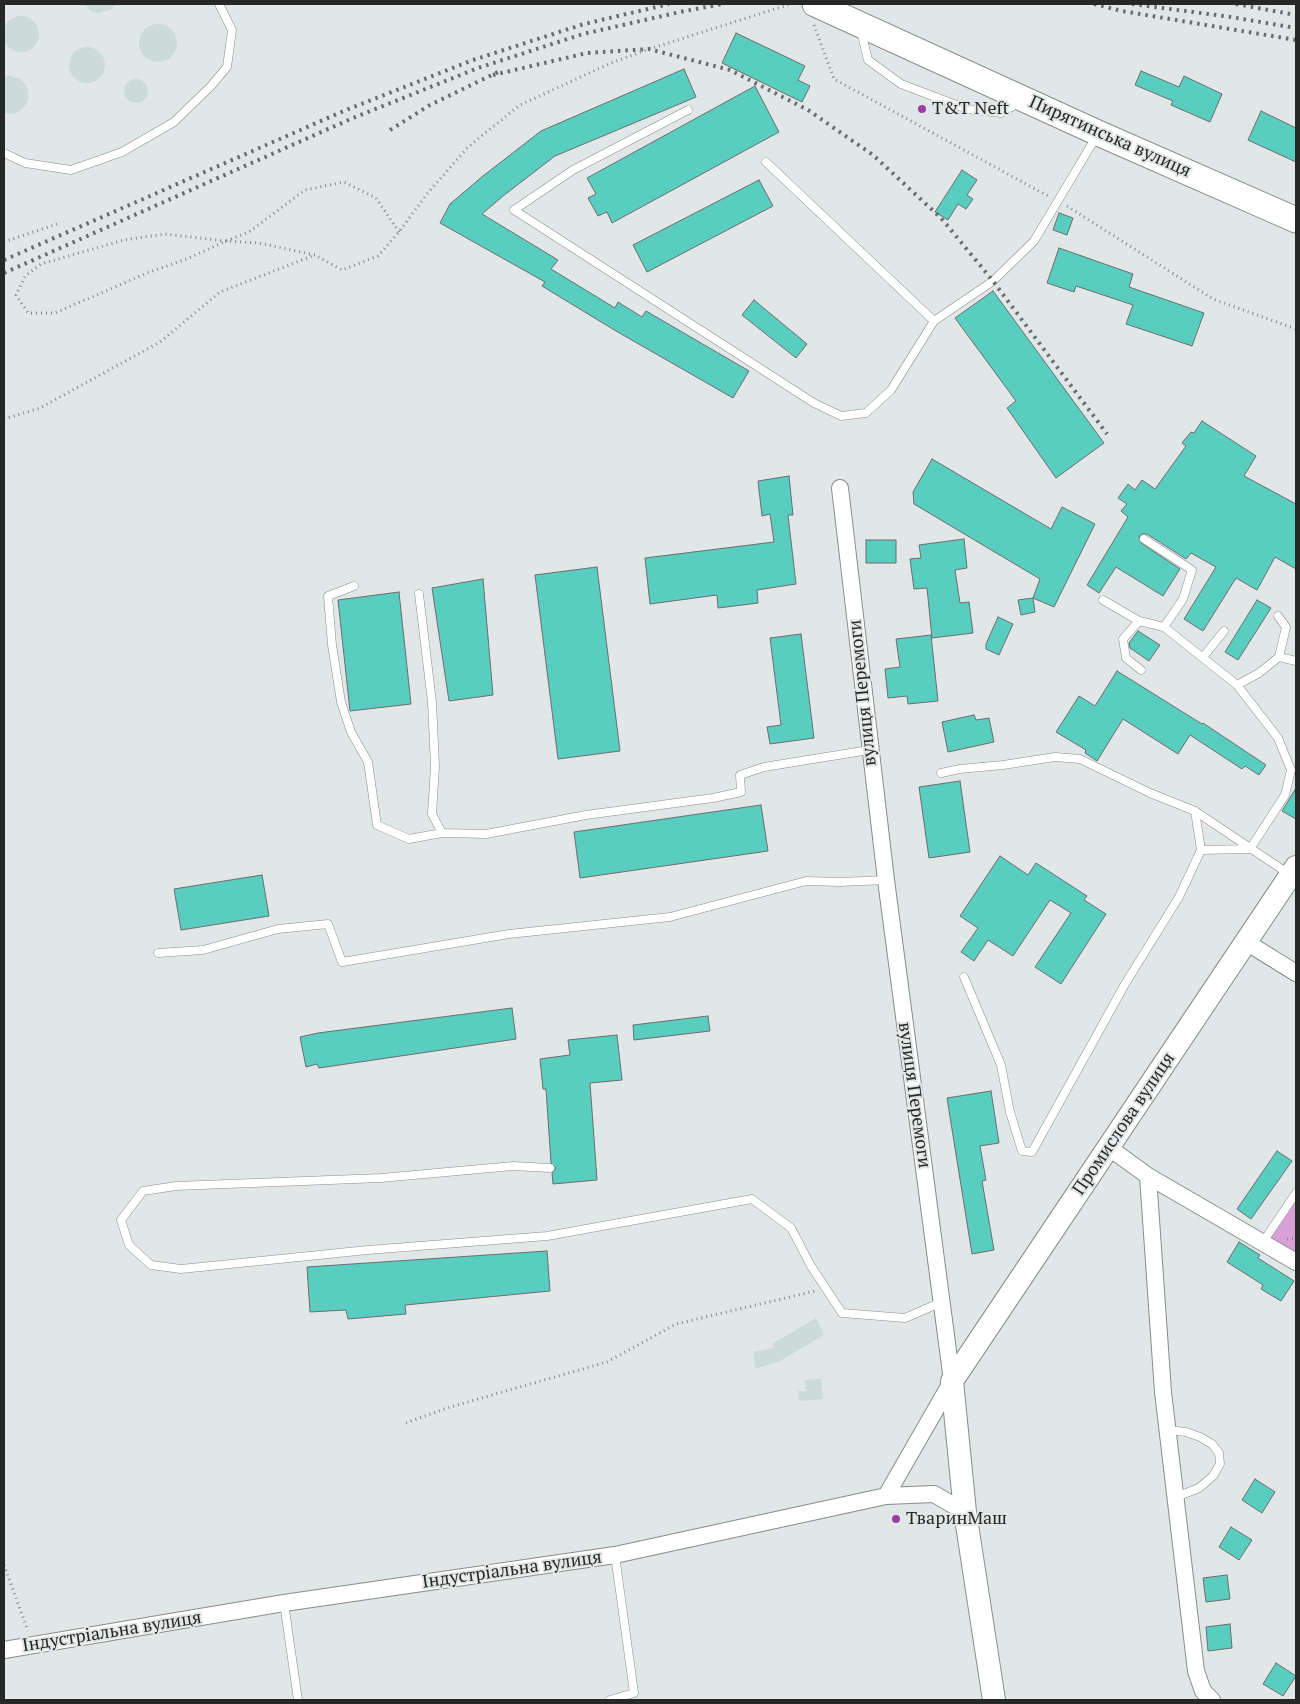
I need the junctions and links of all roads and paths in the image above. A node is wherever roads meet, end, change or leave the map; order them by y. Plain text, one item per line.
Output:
1 (219, 4) edge
2 (791, 4) edge
3 (814, 12) edge
4 (859, 24) junction
5 (1025, 99) junction
6 (688, 110) dead end
7 (1098, 133) junction
8 (4, 153) edge
9 (766, 162) dead end
10 (1058, 201) junction
11 (1296, 220) edge
12 (60, 223) dead end
13 (399, 232) junction
14 (226, 240) junction
15 (4, 242) edge
16 (315, 255) junction
17 (934, 321) junction
18 (1296, 329) edge
19 (4, 419) edge
20 (840, 488) dead end
21 (1144, 539) dead end
22 (354, 586) dead end
23 (419, 594) dead end
24 (1103, 600) dead end
25 (1278, 616) dead end
26 (1139, 621) junction
27 (1164, 627) junction
28 (1224, 631) dead end
29 (1203, 657) junction
30 (1279, 657) junction
31 (1296, 661) edge
32 (1141, 670) dead end
33 (1237, 686) junction
34 (869, 750) junction
35 (941, 773) dead end
36 (1195, 811) junction
37 (442, 833) junction
38 (1250, 849) junction
39 (1201, 850) junction
40 (1293, 871) edge
41 (886, 880) junction
42 (1246, 942) junction
43 (158, 953) dead end
44 (1296, 974) edge
45 (964, 977) dead end
46 (1108, 1147) junction
47 (550, 1168) dead end
48 (1148, 1176) junction
49 (1296, 1193) edge
50 (1263, 1242) junction
51 (1296, 1262) edge
52 (826, 1288) junction
53 (942, 1302) junction
54 (952, 1381) junction
55 (406, 1423) dead end
56 (1168, 1430) junction
57 (886, 1496) junction
58 (1176, 1497) junction
59 (965, 1512) junction
60 (615, 1554) junction
61 (4, 1566) edge
62 (284, 1603) junction
63 (34, 1645) junction
64 (4, 1650) edge
65 (298, 1700) edge
66 (610, 1700) edge
67 (994, 1700) edge
68 (1212, 1700) edge

1 - 8 lane
2 - 13 path
3 - 4 main road, Пирятинська вулиця
3 - 10 path
4 - 5 main road, Пирятинська вулиця
4 - 5 lane
5 - 7 main road, Пирятинська вулиця
6 - 17 lane
7 - 10 lane
7 - 11 main road, Пирятинська вулиця
9 - 17 lane
10 - 17 lane
10 - 18 path
12 - 15 path
13 - 14 path
13 - 16 path
14 - 14 path
14 - 16 path
16 - 19 path
20 - 34 street, вулиця Перемоги
21 - 27 lane
22 - 37 lane
23 - 37 lane
24 - 26 lane
25 - 30 lane
26 - 27 lane
26 - 32 lane
27 - 29 lane
28 - 29 lane
29 - 33 lane
30 - 31 lane
30 - 33 lane
33 - 38 lane
34 - 37 lane
34 - 41 street, вулиця Перемоги
35 - 36 lane
36 - 38 lane
36 - 39 lane
38 - 39 lane
38 - 40 lane
39 - 45 lane
40 - 42 street, Промислова вулиця
41 - 43 lane
41 - 53 street, вулиця Перемоги
42 - 44 street
42 - 46 street, Промислова вулиця
46 - 48 street
46 - 54 street, Промислова вулиця
47 - 52 lane
48 - 50 street
48 - 56 street
49 - 50 lane
50 - 51 street
52 - 53 lane
52 - 55 path
53 - 54 street, вулиця Перемоги
54 - 57 street
54 - 59 street, вулиця Перемоги
56 - 58 street
56 - 58 lane
57 - 59 street, Індустріальна вулиця
57 - 60 street, Індустріальна вулиця
58 - 68 street
59 - 67 street, вулиця Перемоги
60 - 62 street, Індустріальна вулиця
60 - 66 lane
61 - 63 path
62 - 63 street, Індустріальна вулиця
62 - 65 lane
63 - 64 street, Індустріальна вулиця

